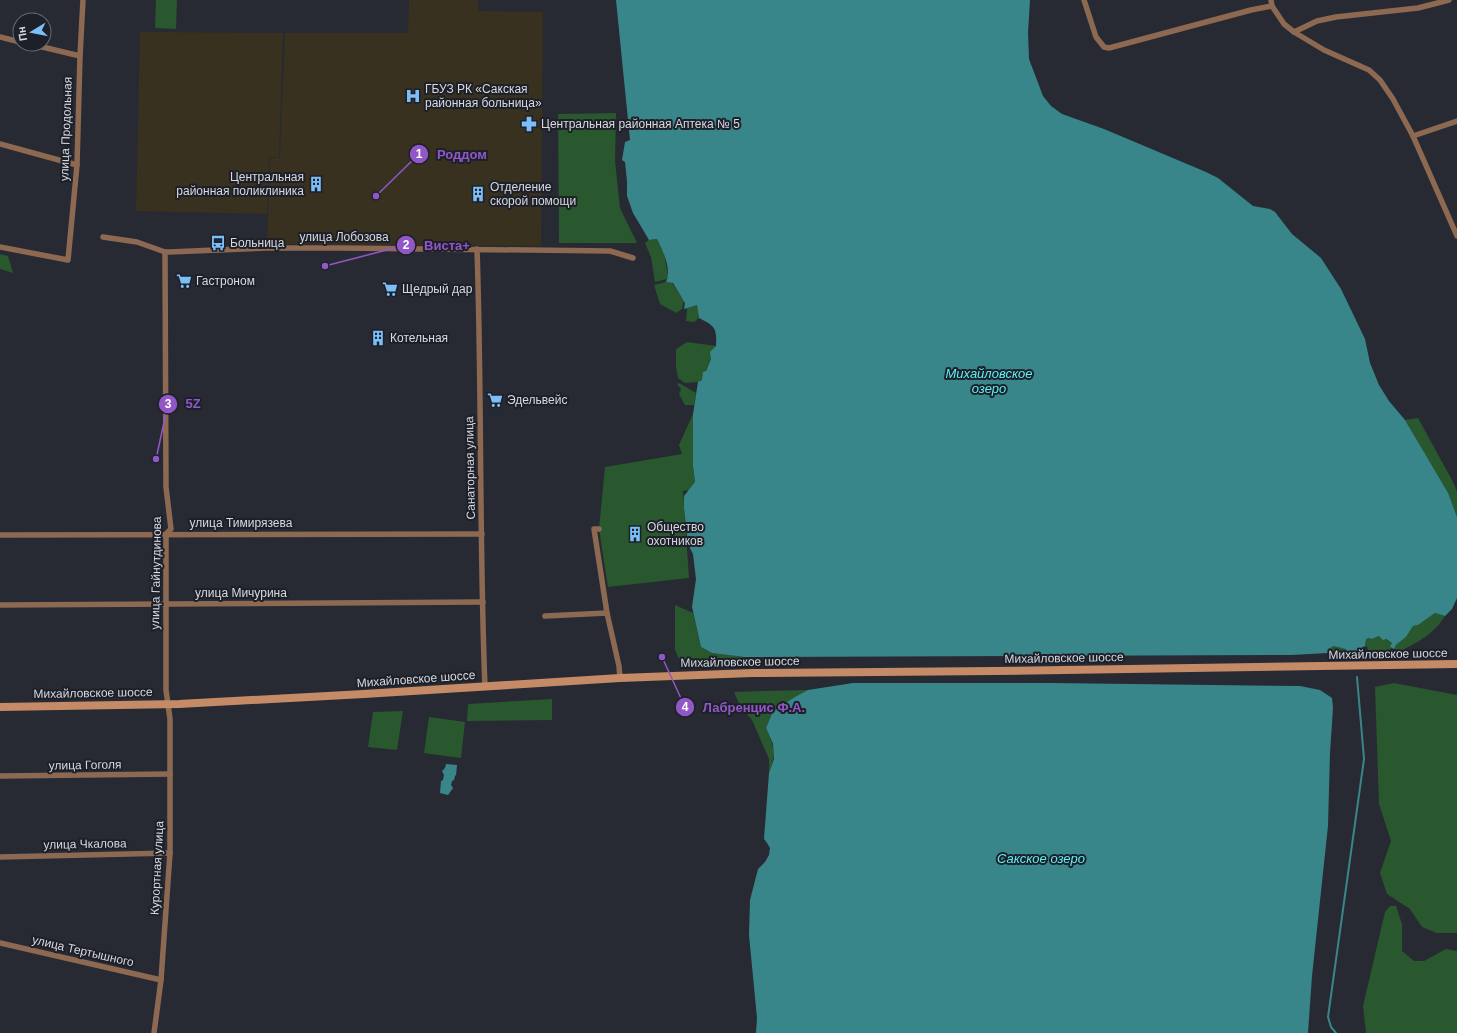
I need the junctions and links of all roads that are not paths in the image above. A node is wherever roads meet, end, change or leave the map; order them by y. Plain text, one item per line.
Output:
1 (83, 0) edge
2 (1084, 0) edge
3 (1449, 0) edge
4 (1272, 3) edge
5 (1294, 32) junction
6 (0, 37) edge
7 (12, 40) edge
8 (52, 49) edge
9 (80, 56) junction
10 (1457, 121) edge
11 (1413, 136) junction
12 (0, 144) edge
13 (77, 164) junction
14 (1457, 234) edge
15 (103, 237) dead end
16 (0, 247) edge
17 (476, 249) junction
18 (163, 251) junction
19 (633, 258) dead end
20 (599, 529) dead end
21 (0, 534) edge
22 (166, 534) junction
23 (482, 534) junction
24 (483, 602) junction
25 (0, 605) edge
26 (166, 605) junction
27 (607, 613) junction
28 (546, 616) dead end
29 (1457, 664) edge
30 (620, 678) junction
31 (486, 687) junction
32 (168, 704) junction
33 (0, 707) edge
34 (170, 774) junction
35 (0, 776) edge
36 (170, 853) junction
37 (0, 857) edge
38 (0, 943) edge
39 (161, 980) junction
40 (154, 1033) edge

1 - 9 street, улица Продольная
2 - 4 street
3 - 5 street
4 - 5 street
5 - 11 street
6 - 7 street
8 - 9 street
9 - 13 street, улица Продольная
10 - 11 street
11 - 14 street
12 - 13 street
13 - 16 street, улица Продольная
15 - 18 street, улица Лобозова
17 - 18 street, улица Лобозова
17 - 19 street, улица Лобозова
17 - 23 street, Санаторная улица
18 - 22 street, улица Гайнутдинова
20 - 27 street
21 - 22 street, улица Тимирязева
22 - 23 street, улица Тимирязева
22 - 26 street, улица Гайнутдинова
23 - 24 street, Санаторная улица
24 - 26 street, улица Мичурина
24 - 31 street, Санаторная улица
25 - 26 street, улица Мичурина
26 - 32 street, улица Гайнутдинова
27 - 28 street
27 - 30 street
29 - 30 main road, Михайловское шоссе
30 - 31 main road, Михайловское шоссе
31 - 32 main road, Михайловское шоссе
32 - 33 main road, Михайловское шоссе
32 - 34 street, Курортная улица
34 - 35 street, улица Гоголя
34 - 36 street, Курортная улица
36 - 37 street, улица Чкалова
36 - 39 street, Курортная улица
38 - 39 street, улица Тертышного
39 - 40 street, Курортная улица

